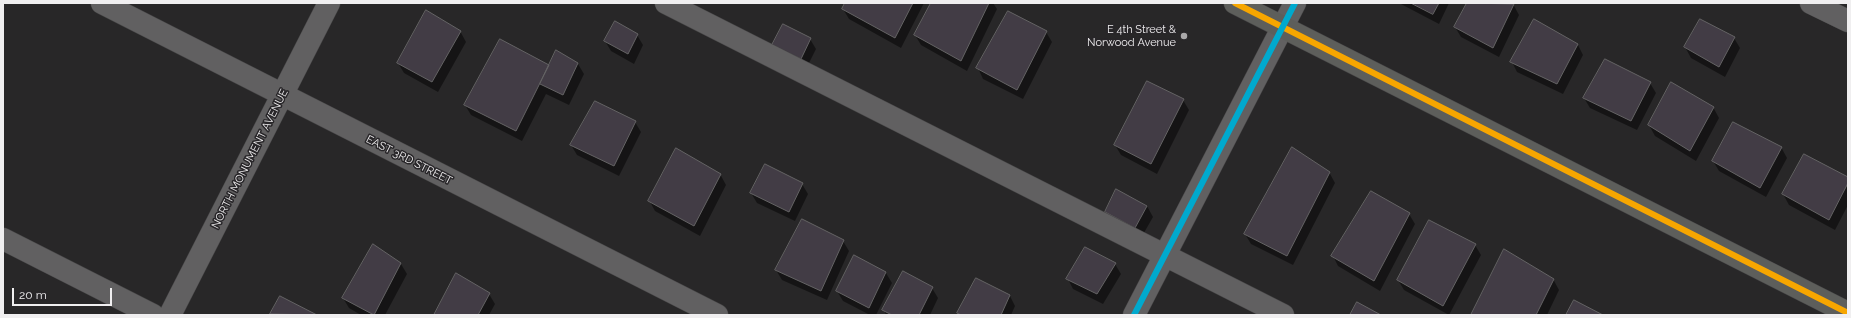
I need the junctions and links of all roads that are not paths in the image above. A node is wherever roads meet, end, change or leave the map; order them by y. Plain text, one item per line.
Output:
1 (102, 3) edge
2 (329, 3) edge
3 (666, 3) edge
4 (1236, 3) edge
5 (1295, 3) edge
6 (1811, 3) edge
7 (1848, 21) edge
8 (1283, 27) junction
9 (283, 96) junction
10 (3, 239) edge
11 (1165, 255) junction
12 (1848, 313) edge
13 (153, 315) edge
14 (170, 315) edge
15 (717, 315) edge
16 (1134, 315) edge
17 (1284, 315) edge

1 - 9 street, EAST 3RD STREET
2 - 9 street, NORTH MONUMENT AVENUE
3 - 11 street
4 - 8 main road
5 - 8 street
6 - 7 street
8 - 11 street
8 - 12 main road
9 - 14 street, NORTH MONUMENT AVENUE
9 - 15 street, EAST 3RD STREET
10 - 13 street
11 - 16 street
11 - 17 street

